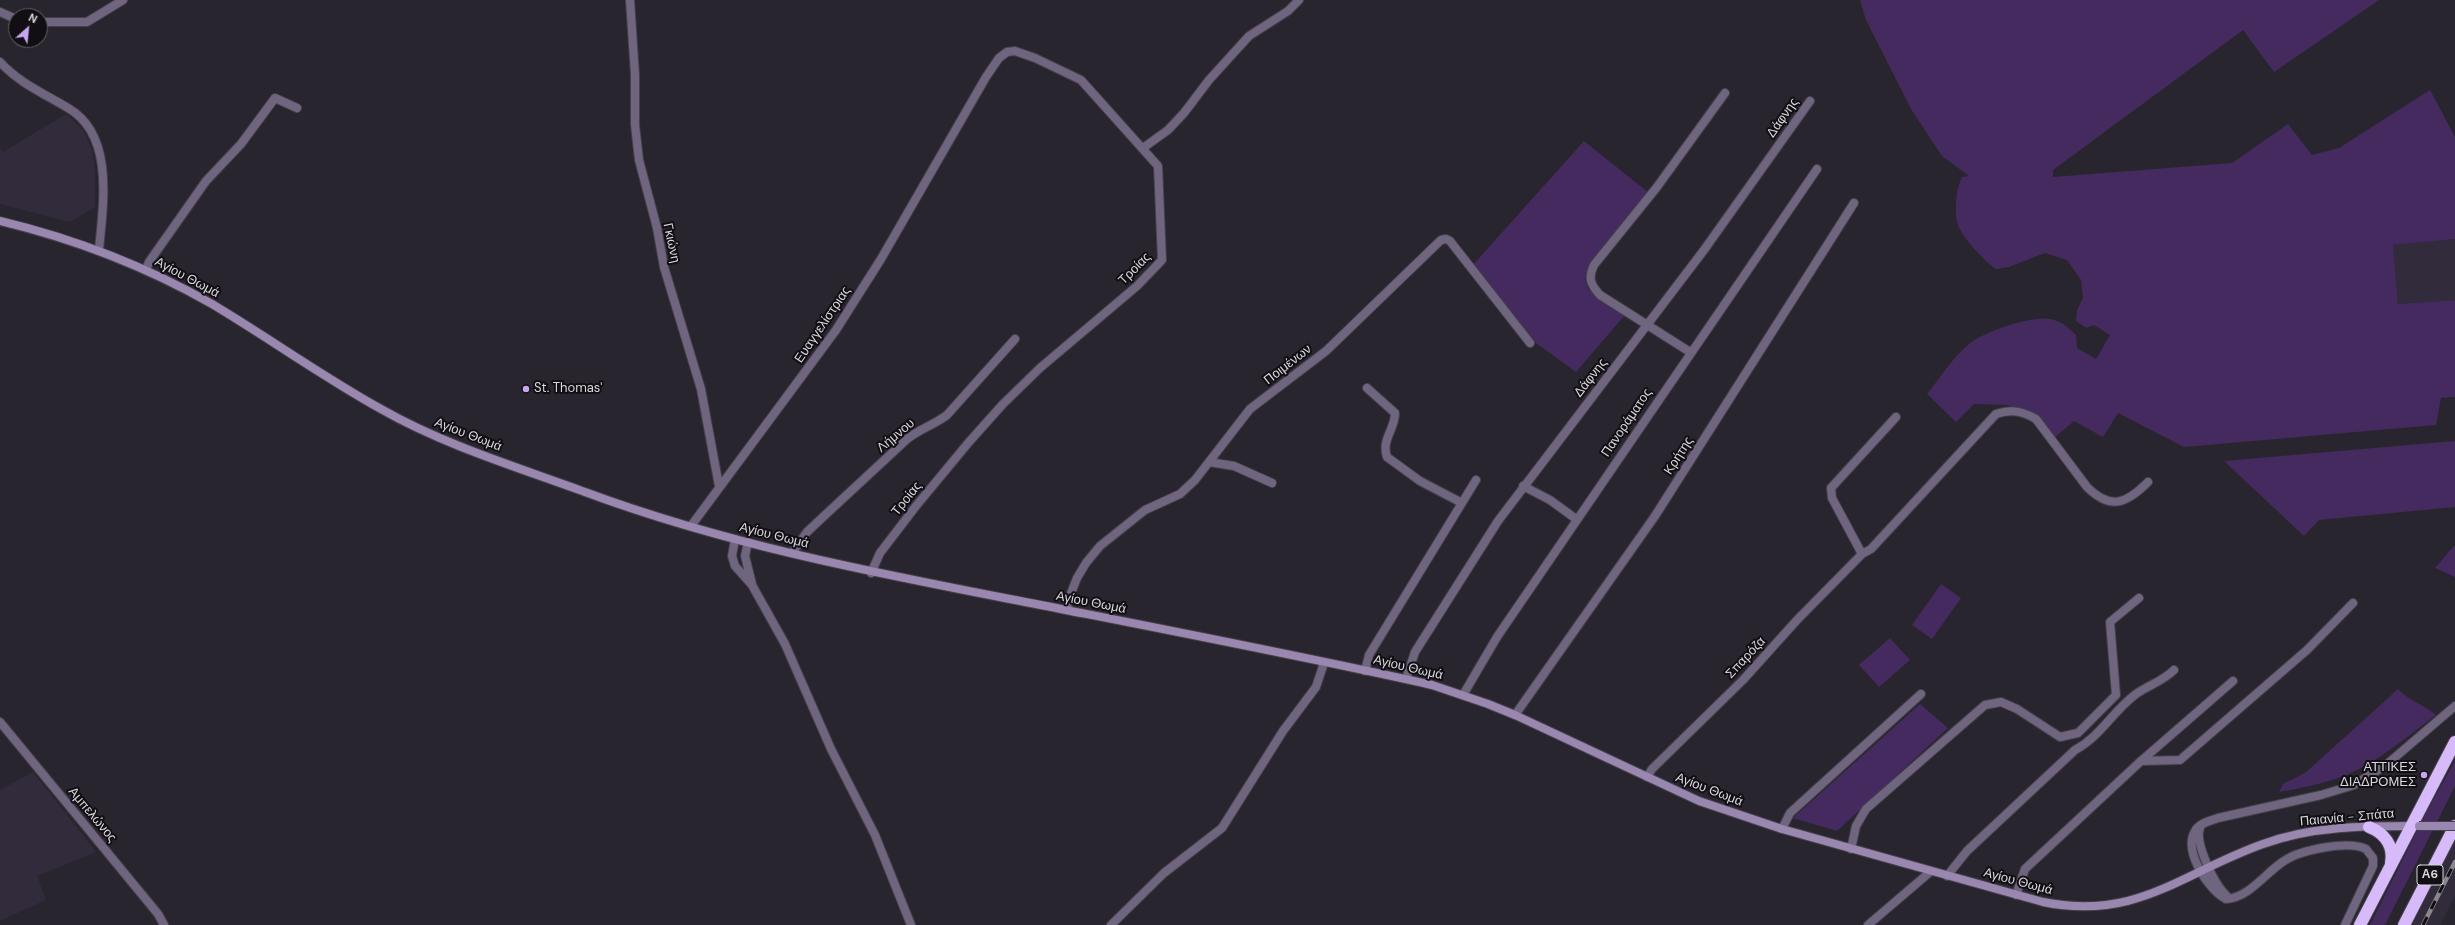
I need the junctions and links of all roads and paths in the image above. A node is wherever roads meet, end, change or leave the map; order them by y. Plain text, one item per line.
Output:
1 (123, 0) edge
2 (630, 0) edge
3 (1299, 0) edge
4 (48, 22) edge
5 (0, 62) edge
6 (1725, 93) dead end
7 (1810, 101) dead end
8 (297, 108) dead end
9 (957, 126) joint
10 (1143, 148) junction
11 (1817, 168) dead end
12 (1854, 203) dead end
13 (0, 221) edge
14 (99, 250) junction
15 (146, 270) junction
16 (1647, 325) junction
17 (1015, 339) dead end
18 (1530, 343) dead end
19 (1690, 352) junction
20 (1367, 388) dead end
21 (1896, 417) dead end
22 (1209, 462) junction
23 (1476, 480) dead end
24 (2148, 482) dead end
25 (1272, 483) dead end
26 (719, 486) junction
27 (1522, 486) junction
28 (1462, 503) junction
29 (1576, 519) junction
30 (691, 526) junction
31 (736, 539) junction
32 (748, 542) junction
33 (792, 553) junction
34 (1862, 554) junction
35 (871, 573) junction
36 (752, 585) junction
37 (2139, 598) dead end
38 (2353, 603) dead end
39 (1067, 610) junction
40 (1324, 663) junction
41 (2174, 670) dead end
42 (1365, 671) junction
43 (1406, 679) junction
44 (2233, 680) dead end
45 (1921, 694) dead end
46 (1463, 695) junction
47 (2455, 706) edge
48 (1515, 715) junction
49 (0, 722) edge
50 (2455, 742) edge
51 (2141, 761) junction
52 (1647, 777) junction
53 (2202, 824) junction
54 (2369, 826) junction
55 (2415, 826) junction
56 (2455, 826) edge
57 (1782, 829) junction
58 (1851, 848) junction
59 (2209, 866) junction
60 (2390, 866) junction
61 (2201, 870) junction
62 (1930, 872) junction
63 (1947, 876) junction
64 (2016, 894) junction
65 (2233, 898) junction
66 (164, 925) edge
67 (911, 925) edge
68 (1111, 925) edge
69 (1868, 925) edge
70 (2345, 925) edge
71 (2360, 925) edge
72 (2404, 925) edge

1 - 4 street
2 - 26 street, Γκιώνη
3 - 10 street
5 - 14 street
6 - 16 street
7 - 16 street, Δάφνης
8 - 15 street
9 - 10 street, Τροίας
9 - 26 street, Ευαγγελίστριας
10 - 35 street, Τροίας
11 - 19 street, Πανοράματος
12 - 48 street, Κρήτης
13 - 14 main road, Αγίου Θωμά
14 - 15 main road, Αγίου Θωμά
15 - 30 main road, Αγίου Θωμά
16 - 19 street
16 - 27 street, Δάφνης
17 - 33 street, Λήμνου
18 - 22 street, Ποιμένων
19 - 29 street, Πανοράματος
20 - 28 street
21 - 34 street
22 - 25 street
22 - 39 street, Ποιμένων
23 - 28 street
24 - 34 street, Σπαρόζα
26 - 30 street, Ευαγγελίστριας
27 - 29 street
27 - 43 street, Δάφνης
28 - 42 street
29 - 46 street, Πανοράματος
30 - 31 main road, Αγίου Θωμά
31 - 32 main road, Αγίου Θωμά
31 - 36 street
32 - 33 main road, Αγίου Θωμά
32 - 36 street
33 - 35 main road, Αγίου Θωμά
34 - 52 street, Σπαρόζα
35 - 39 main road, Αγίου Θωμά
36 - 67 street
37 - 58 street
38 - 51 street
39 - 40 main road, Αγίου Θωμά
40 - 42 main road, Αγίου Θωμά
40 - 68 street
41 - 63 street
42 - 43 main road, Αγίου Θωμά
43 - 46 main road, Αγίου Θωμά
44 - 51 street
45 - 57 street
46 - 48 main road, Αγίου Θωμά
47 - 53 street
48 - 52 main road, Αγίου Θωμά
49 - 66 street, Αμπελώνος
50 - 55 highway
51 - 64 street
52 - 57 main road, Αγίου Θωμά
53 - 59 street
53 - 61 street
54 - 55 main road, Παιανία - Σπάτα
54 - 59 main road, Παιανία - Σπάτα
54 - 60 highway
55 - 56 main road, Παιανία - Σπάτα, bridge
55 - 60 highway
56 - 72 highway, Α6
57 - 58 main road, Αγίου Θωμά
58 - 62 main road, Αγίου Θωμά
59 - 61 main road, Παιανία - Σπάτα
59 - 65 street
60 - 71 highway
61 - 64 main road, Αγίου Θωμά
61 - 65 street
62 - 63 main road, Αγίου Θωμά
62 - 69 street
63 - 64 main road, Αγίου Θωμά
65 - 70 street

